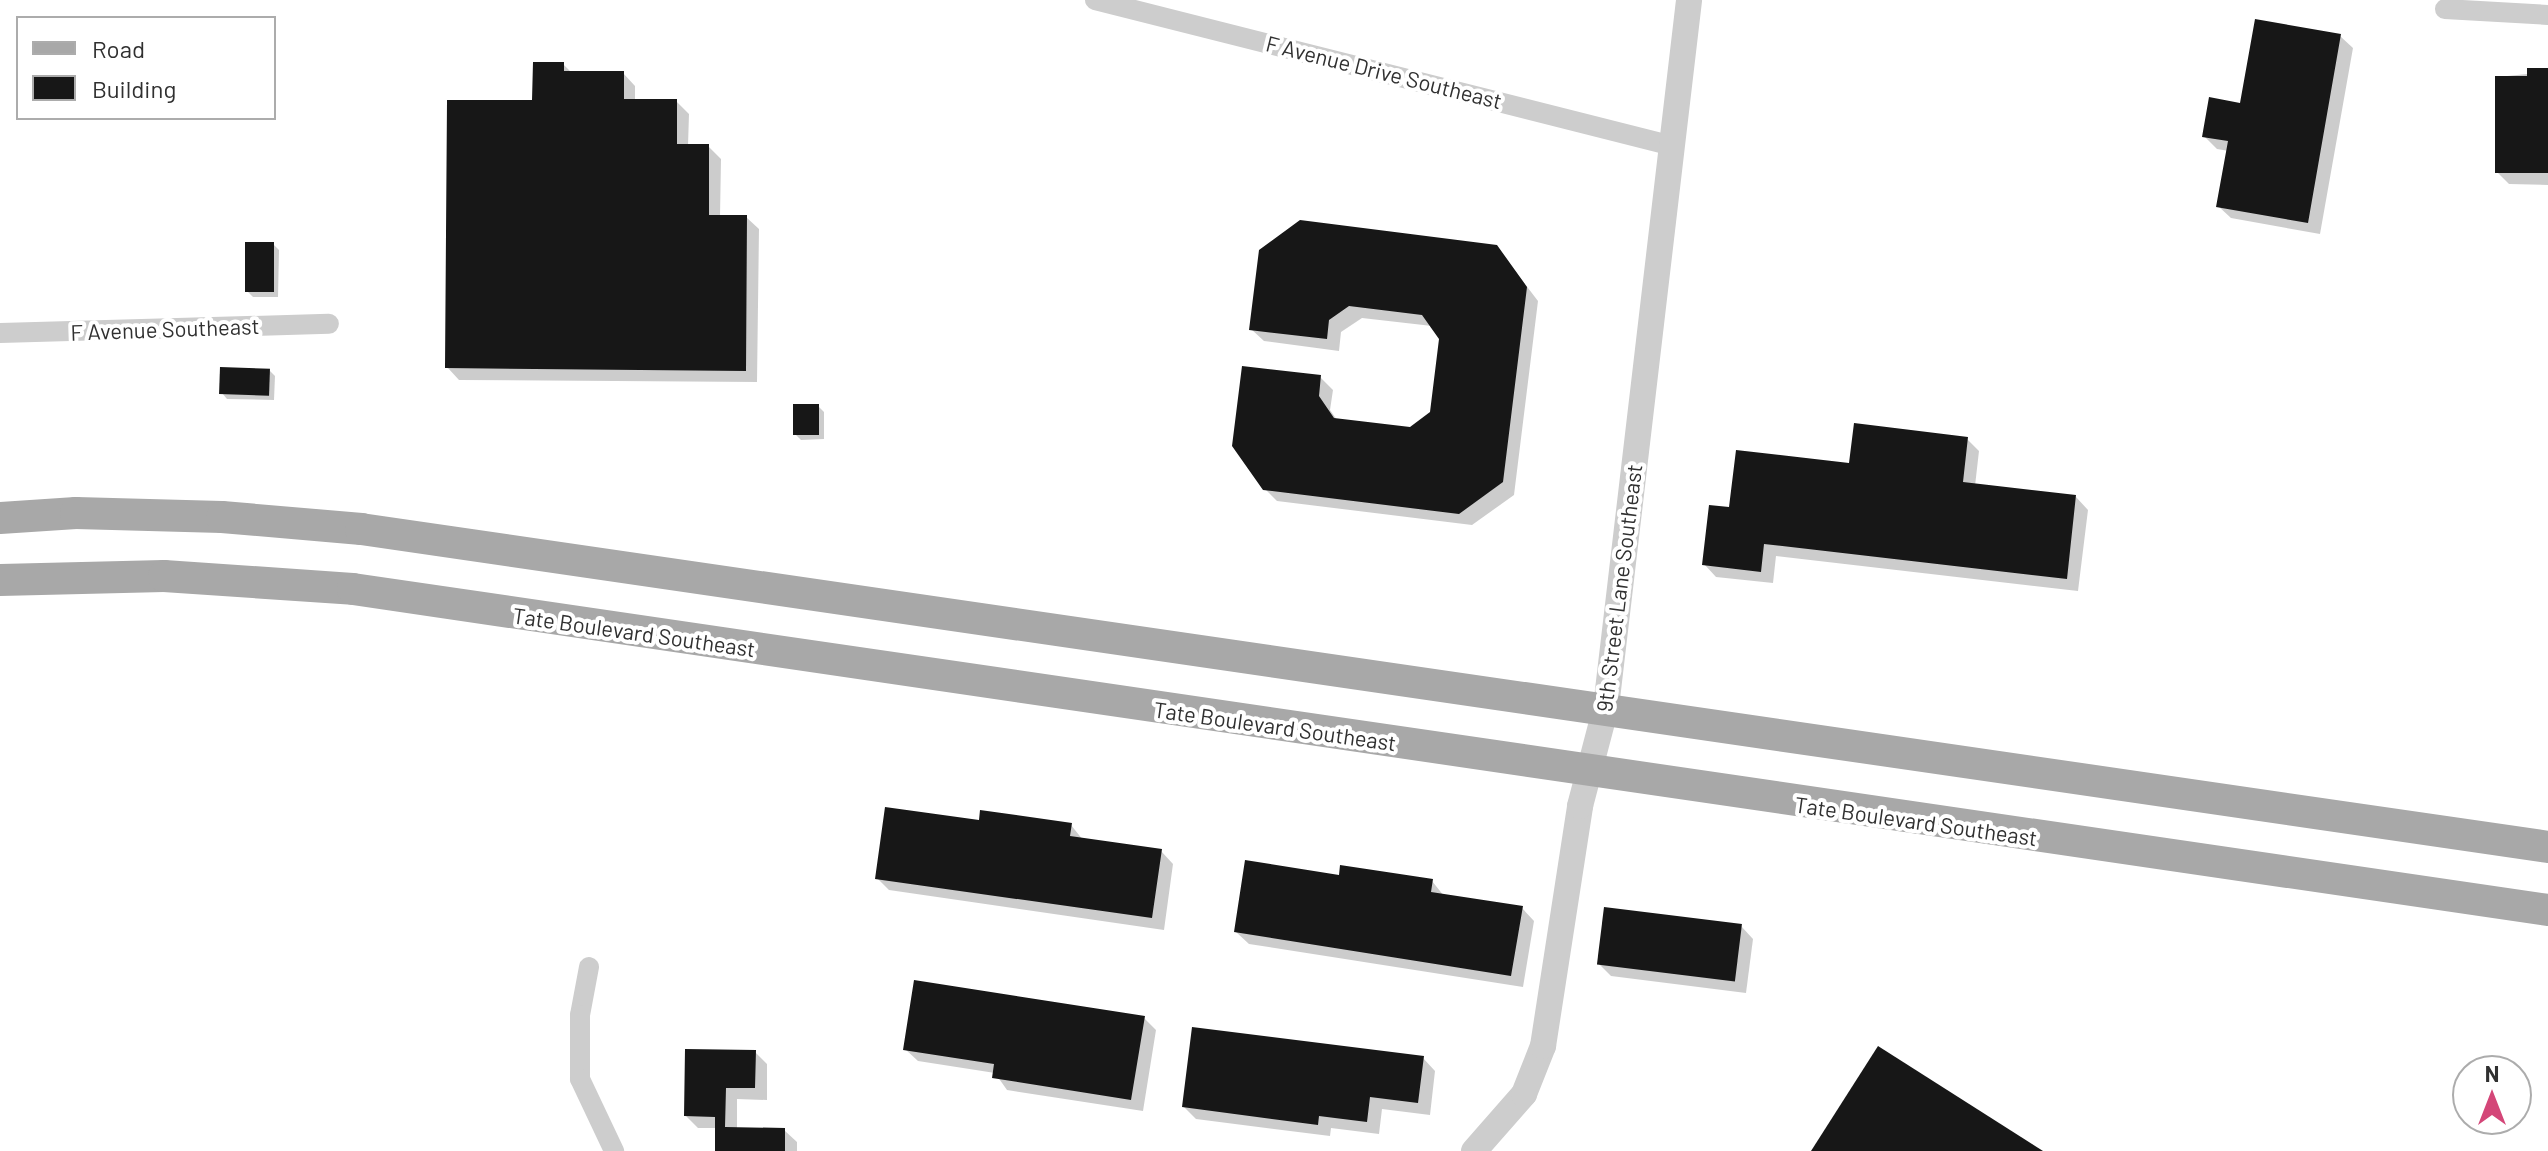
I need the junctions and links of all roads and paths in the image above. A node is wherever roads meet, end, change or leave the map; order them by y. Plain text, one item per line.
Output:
1 (1095, 0) edge
2 (1689, 0) edge
3 (2445, 9) dead end
4 (2548, 15) edge
5 (1673, 146) junction
6 (329, 324) dead end
7 (0, 333) edge
8 (0, 518) edge
9 (0, 580) edge
10 (1606, 707) junction
11 (1590, 768) junction
12 (2548, 847) edge
13 (2548, 910) edge
14 (589, 967) dead end
15 (614, 1151) edge
16 (1474, 1151) edge

1 - 5 street, F Avenue Drive Southeast
2 - 5 street, 9th Street Lane Southeast
3 - 4 street
5 - 10 street, 9th Street Lane Southeast
6 - 7 street, F Avenue Southeast
8 - 10 main road
9 - 11 main road, Tate Boulevard Southeast
10 - 11 street, 9th Street Lane Southeast
10 - 12 main road
11 - 13 main road, Tate Boulevard Southeast
11 - 16 street, 9th Street Lane Southeast
14 - 15 street

